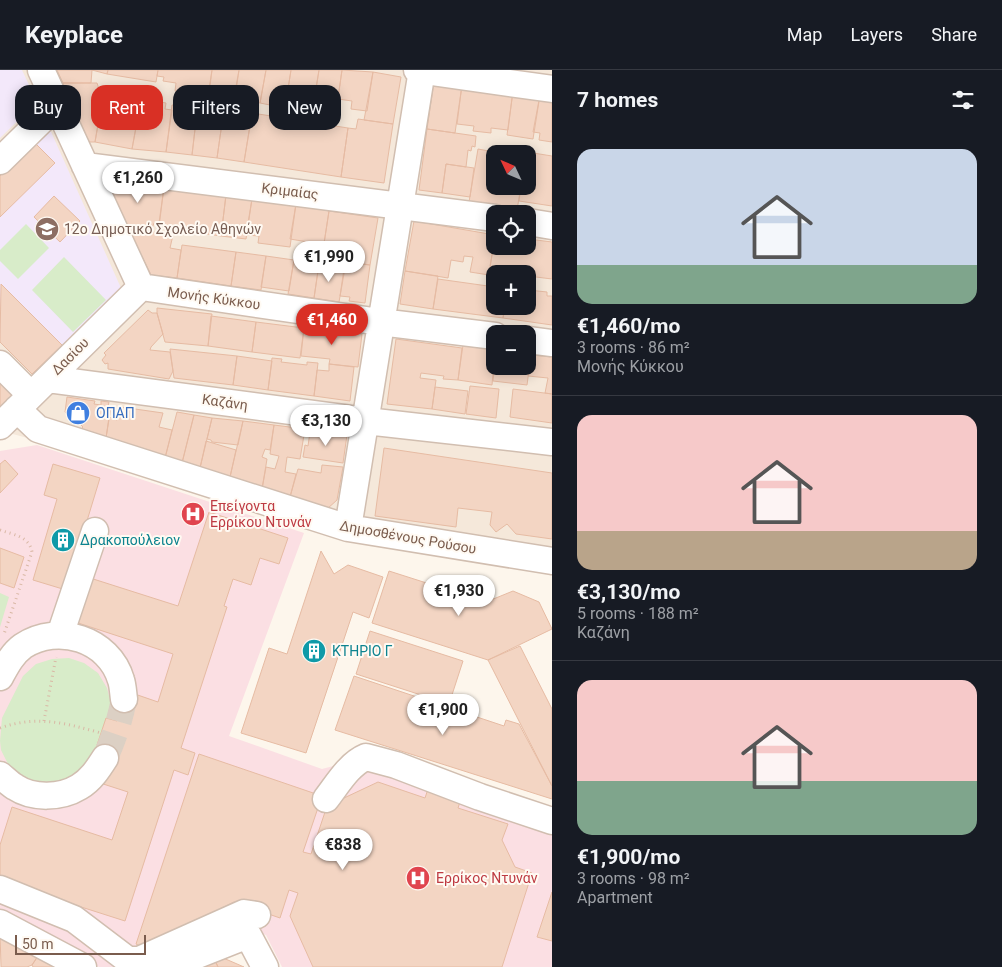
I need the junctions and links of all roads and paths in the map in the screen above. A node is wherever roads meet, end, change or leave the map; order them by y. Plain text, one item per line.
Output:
1 (41, 70) edge
2 (417, 70) edge
3 (422, 70) edge
4 (48, 85) edge
5 (552, 89) edge
6 (31, 130) edge
7 (68, 130) edge
8 (0, 160) edge
9 (85, 166) junction
10 (400, 205) junction
11 (486, 217) edge
12 (536, 223) edge
13 (552, 226) edge
14 (141, 287) junction
15 (380, 322) junction
16 (486, 335) edge
17 (536, 341) edge
18 (552, 343) edge
19 (0, 364) edge
20 (24, 402) edge
21 (366, 421) junction
22 (552, 442) edge
23 (348, 528) junction
24 (0, 530) edge
25 (95, 531) dead end
26 (552, 561) edge
27 (60, 634) junction
28 (4, 669) edge
29 (124, 699) tunnel mouth
30 (44, 721) junction
31 (0, 728) edge
32 (103, 745) joint
33 (0, 774) edge
34 (326, 799) dead end
35 (552, 822) edge
36 (0, 889) edge
37 (0, 923) edge
38 (252, 925) junction
39 (83, 967) edge
40 (167, 967) edge
41 (265, 967) edge

1 - 4 street
2 - 3 street
3 - 5 street
3 - 10 street
6 - 8 street
7 - 9 street
9 - 10 street, Κριμαίας
9 - 14 street
10 - 11 street, Κριμαίας
10 - 15 street
12 - 13 street
14 - 15 street, Μονής Κύκκου
14 - 20 street, Δασίου
15 - 16 street, Μονής Κύκκου
15 - 21 street
17 - 18 street
19 - 20 street, Δημοσθένους Ρούσου
20 - 21 street, Καζάνη
20 - 23 street, Δημοσθένους Ρούσου
21 - 22 street, Καζάνη
21 - 23 street
23 - 26 street, Δημοσθένους Ρούσου
24 - 28 path
25 - 27 street
27 - 28 street
27 - 29 street
27 - 30 path
30 - 31 path
30 - 32 path
32 - 33 street
34 - 35 street
36 - 38 street
37 - 39 street
38 - 40 street
38 - 41 street

